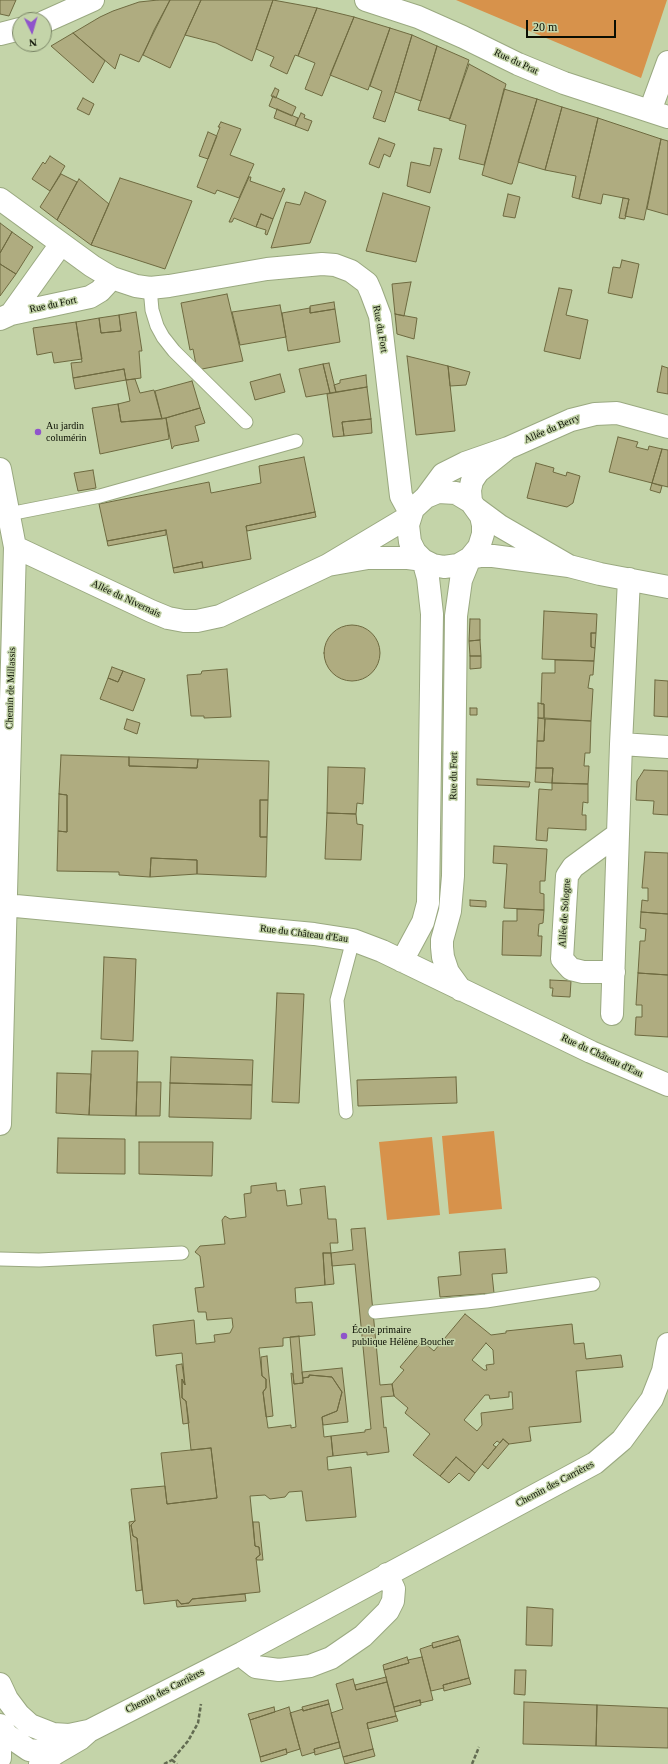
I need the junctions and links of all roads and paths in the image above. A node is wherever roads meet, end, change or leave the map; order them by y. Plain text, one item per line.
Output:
1 (93, 0) edge
2 (366, 0) edge
3 (52, 18) edge
4 (12, 31) edge
5 (0, 34) edge
6 (668, 62) edge
7 (659, 114) edge
8 (0, 199) edge
9 (61, 244) junction
10 (112, 278) junction
11 (150, 288) junction
12 (6, 317) edge
13 (246, 422) dead end
14 (668, 427) edge
15 (296, 441) dead end
16 (508, 448) junction
17 (0, 470) edge
18 (426, 497) junction
19 (474, 505) junction
20 (9, 514) junction
21 (410, 516) junction
22 (15, 547) junction
23 (470, 558) junction
24 (423, 560) junction
25 (328, 566) junction
26 (569, 566) junction
27 (629, 579) junction
28 (668, 587) edge
29 (5, 725) edge
30 (621, 744) junction
31 (668, 747) edge
32 (618, 834) junction
33 (5, 905) junction
34 (352, 940) junction
35 (2, 944) edge
36 (402, 961) junction
37 (614, 972) junction
38 (461, 990) junction
39 (612, 1014) dead end
40 (668, 1085) edge
41 (346, 1112) dead end
42 (0, 1124) edge
43 (182, 1253) dead end
44 (0, 1259) edge
45 (594, 1284) dead end
46 (375, 1312) dead end
47 (668, 1344) edge
48 (387, 1574) junction
49 (242, 1653) junction
50 (0, 1684) edge
51 (200, 1697) dead end
52 (0, 1724) edge
53 (89, 1731) junction
54 (0, 1738) edge
55 (479, 1747) dead end
56 (0, 1758) edge
57 (48, 1758) edge
58 (172, 1760) junction
59 (164, 1764) edge
60 (177, 1764) edge
61 (472, 1764) edge

1 - 3 street
2 - 7 street, Rue du Prat
4 - 5 street
6 - 7 street
8 - 9 street, Rue du Fort
9 - 10 street, Rue du Fort
9 - 12 street, Rue du Fort
10 - 11 street, Rue du Fort
10 - 12 street, Rue du Fort
11 - 13 lane
11 - 21 street, Rue du Fort
14 - 16 street, Allée du Berry
15 - 20 lane
16 - 18 street, Allée du Berry
16 - 19 street, Allée du Berry
17 - 20 street, Chemin de Millassis
18 - 19 street
18 - 21 street
19 - 23 street
19 - 26 street
20 - 22 street, Chemin de Millassis
21 - 24 street
21 - 25 street, Allée du Nivernais
22 - 25 street, Allée du Nivernais
22 - 29 street, Chemin de Millassis
23 - 24 street
23 - 26 street
23 - 38 street, Rue du Fort
24 - 25 street, Allée du Nivernais
24 - 36 street
26 - 27 street
27 - 28 street
27 - 30 street
29 - 33 street, Chemin de Millassis
30 - 31 street
30 - 32 street
32 - 37 street
32 - 37 street, Allée de Sologne
33 - 34 street, Rue du Château d'Eau
33 - 35 street, Chemin de Millassis
34 - 36 street, Rue du Château d'Eau
34 - 41 lane
35 - 42 street, Chemin de Millassis
36 - 38 street, Rue du Château d'Eau
37 - 39 street
38 - 40 street, Rue du Château d'Eau
43 - 44 lane
45 - 46 lane
47 - 48 street, Chemin des Carrières
48 - 49 street, Chemin des Carrières
48 - 49 street
49 - 53 street, Chemin des Carrières
50 - 53 street, Chemin des Carrières
51 - 58 path
52 - 57 street, Chemin des Carrières
53 - 57 street, Chemin des Carrières
54 - 56 street
55 - 61 path
58 - 59 path
58 - 60 path

